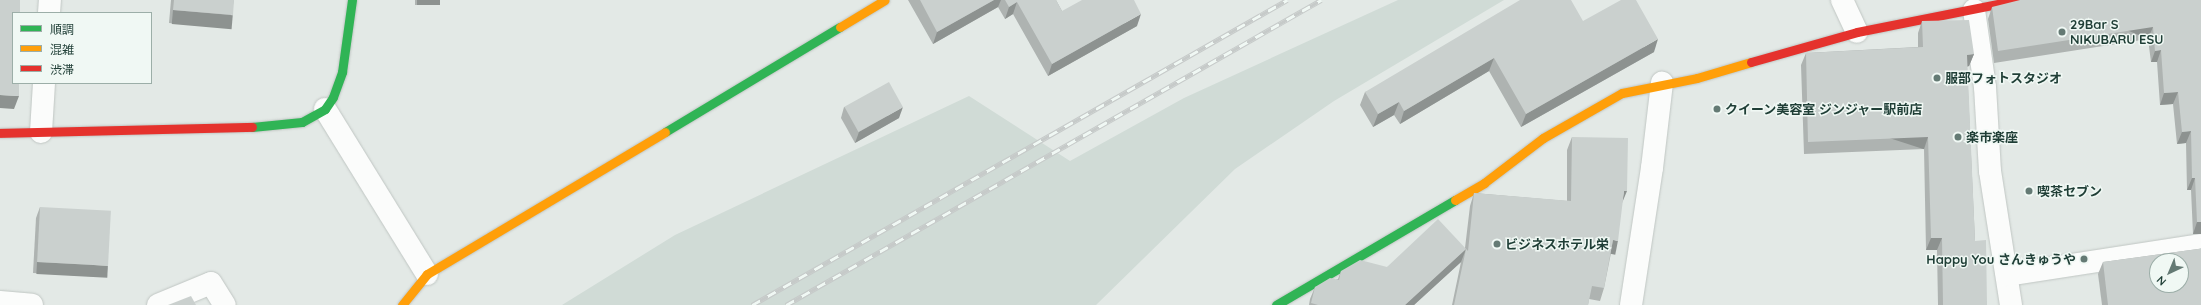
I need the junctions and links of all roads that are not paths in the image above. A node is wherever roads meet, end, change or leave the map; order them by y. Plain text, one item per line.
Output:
1 (50, 0) edge
2 (352, 0) edge
3 (884, 0) edge
4 (1842, 0) edge
5 (2017, 0) edge
6 (1969, 7) edge
7 (49, 12) edge
8 (1856, 32) junction
9 (1662, 83) junction
10 (44, 84) edge
11 (325, 109) junction
12 (41, 132) junction
13 (0, 133) edge
14 (2201, 245) edge
15 (427, 274) junction
16 (2007, 275) junction
17 (0, 302) edge
18 (32, 305) edge
19 (158, 305) edge
20 (225, 305) edge
21 (402, 305) edge
22 (1276, 305) edge
23 (1631, 305) edge
24 (2011, 305) edge

1 - 7 street
2 - 11 street
3 - 15 street
4 - 8 street
5 - 6 street
6 - 8 street
6 - 16 street
8 - 9 street
9 - 22 street
9 - 23 street
10 - 12 street
11 - 12 street
11 - 15 street
12 - 13 street
14 - 16 street
15 - 21 street
16 - 24 street
17 - 18 street
19 - 20 street

